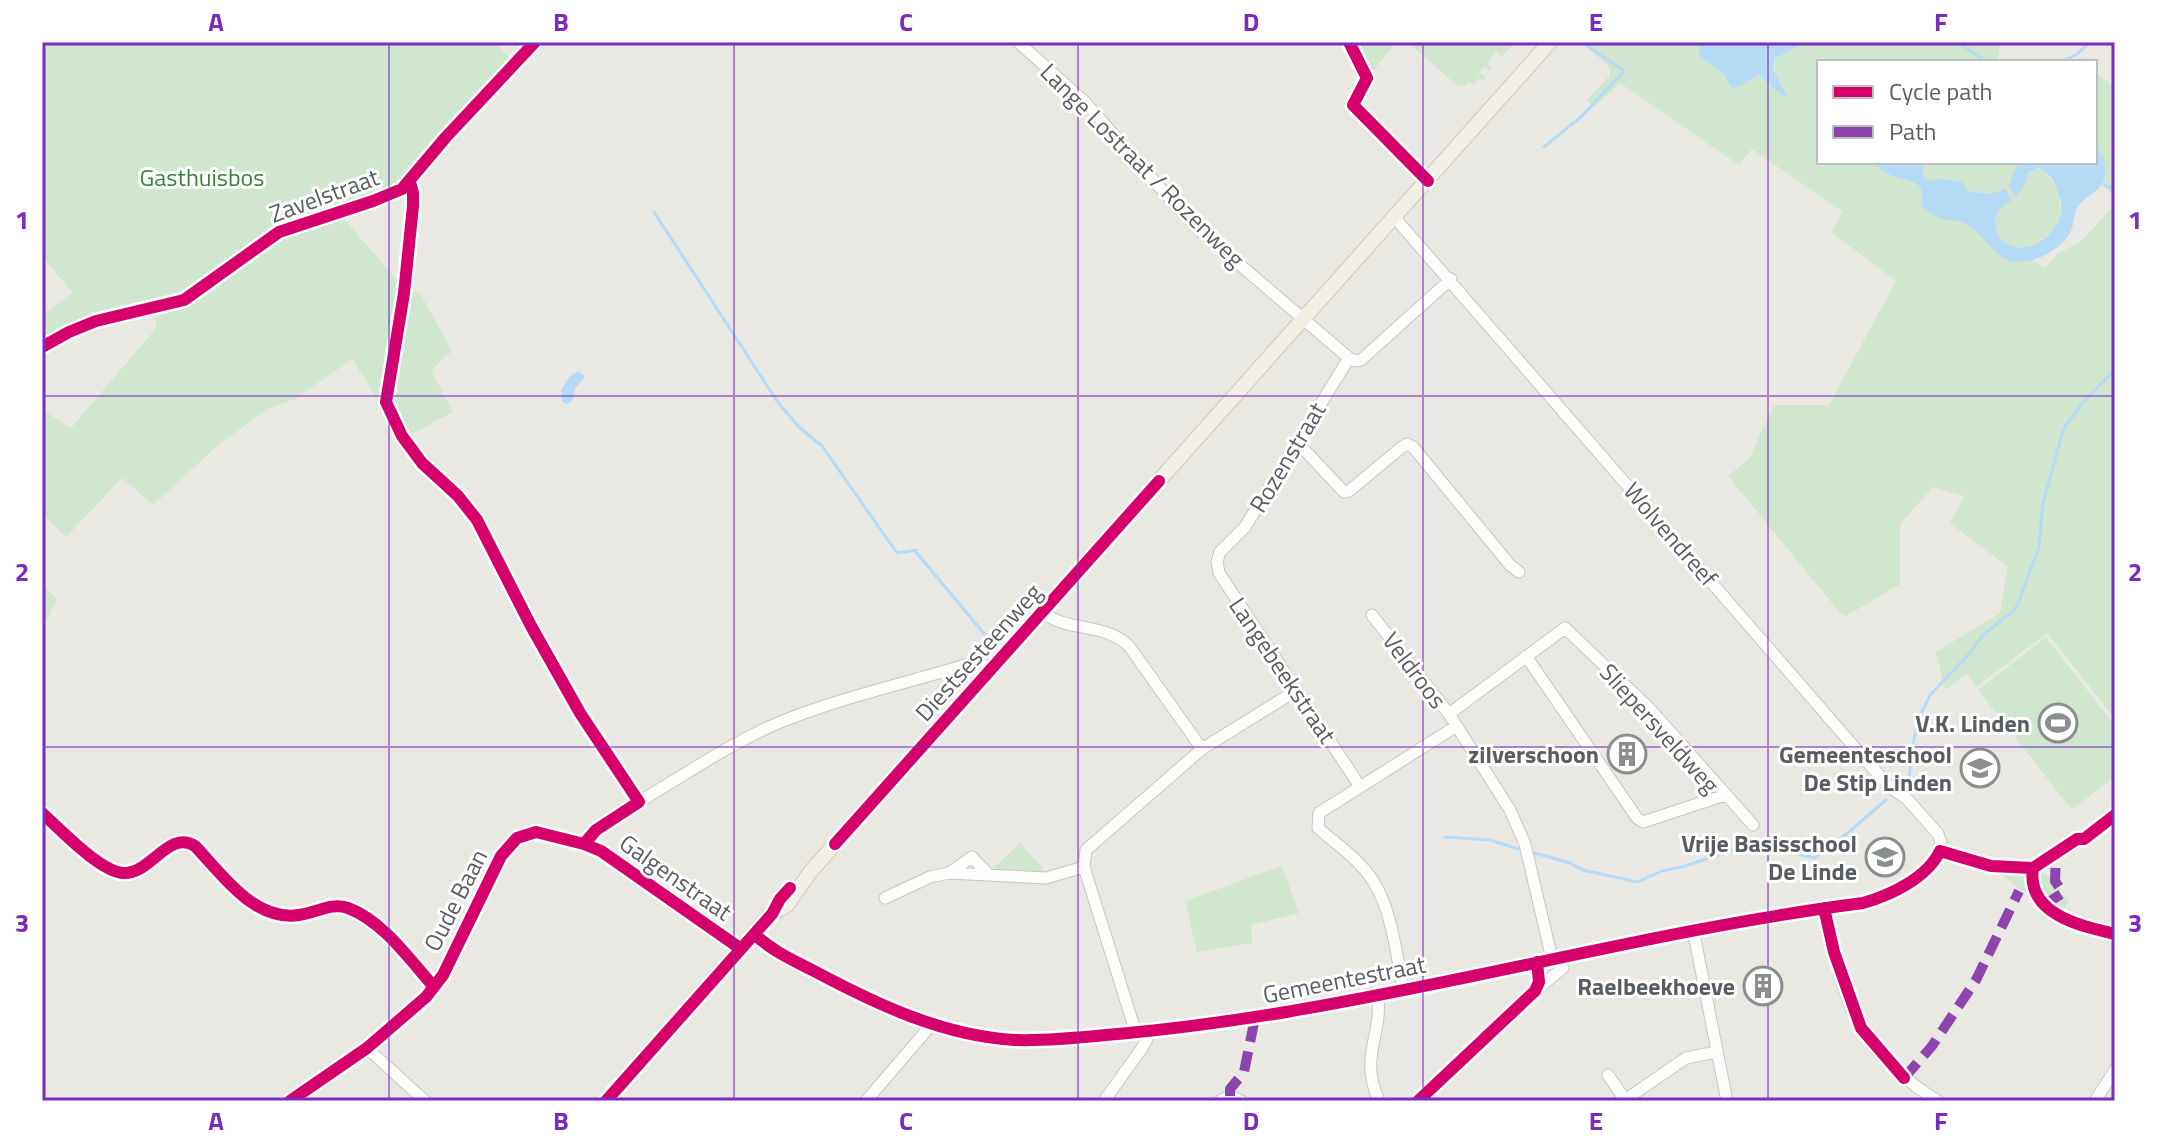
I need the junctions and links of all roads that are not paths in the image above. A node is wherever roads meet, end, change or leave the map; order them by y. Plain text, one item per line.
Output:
1 (535, 42) edge
2 (1018, 42) edge
3 (1550, 42) edge
4 (410, 182) junction
5 (1395, 218) junction
6 (1451, 279) junction
7 (404, 293) dead end
8 (1304, 320) junction
9 (42, 347) edge
10 (1349, 358) junction
11 (1296, 441) junction
12 (1220, 552) joint
13 (1519, 572) dead end
14 (1043, 612) junction
15 (1372, 615) dead end
16 (1526, 656) junction
17 (991, 670) junction
18 (1297, 690) junction
19 (1449, 714) junction
20 (1455, 727) junction
21 (1202, 749) junction
22 (1359, 785) junction
23 (1725, 795) junction
24 (42, 813) edge
25 (1753, 825) dead end
26 (584, 844) junction
27 (1944, 852) joint
28 (1084, 867) junction
29 (885, 898) dead end
30 (1824, 908) junction
31 (1693, 929) junction
32 (754, 934) junction
33 (741, 949) junction
34 (1552, 959) junction
35 (1537, 962) junction
36 (1563, 968) dead end
37 (434, 987) junction
38 (1404, 991) junction
39 (1535, 991) junction
40 (1378, 997) junction
41 (932, 1024) junction
42 (1142, 1032) junction
43 (367, 1048) junction
44 (1716, 1052) junction
45 (2115, 1070) edge
46 (1608, 1075) dead end
47 (1924, 1098) edge
48 (290, 1101) edge
49 (425, 1101) edge
50 (606, 1101) edge
51 (866, 1101) edge
52 (1104, 1101) edge
53 (1220, 1101) edge
54 (1241, 1101) edge
55 (1379, 1101) edge
56 (1418, 1101) edge
57 (1626, 1101) edge
58 (1727, 1101) edge
59 (1938, 1101) edge
60 (2095, 1101) edge

1 - 4 street, Zavelstraat
2 - 8 street, Lange Lostraat / Rozenweg
3 - 5 main road, Diestsesteenweg
4 - 7 street
4 - 9 street, Zavelstraat
5 - 6 street, Wolvendreef
5 - 8 main road, Diestsesteenweg
6 - 10 street
6 - 27 street, Wolvendreef
8 - 10 street
8 - 14 main road, Diestsesteenweg
10 - 11 street, Rozenstraat
11 - 12 street, Rozenstraat
11 - 13 street
12 - 18 street, Langebeekstraat
14 - 17 main road, Diestsesteenweg
14 - 21 street
15 - 19 street, Veldroos
16 - 19 street
16 - 23 street, Sliepersveldweg
16 - 23 street, Sliepersveldweg
17 - 26 street
17 - 32 main road, Diestsesteenweg
18 - 21 street
18 - 22 street, Langebeekstraat
19 - 20 street, Veldroos
20 - 22 street
20 - 34 street, Veldroos
21 - 28 street
22 - 38 street
23 - 25 street
24 - 37 street
26 - 33 street, Galgenstraat
26 - 37 street, Oude Baan
27 - 30 street, Gemeentestraat
28 - 29 street
28 - 42 street
30 - 31 street, Gemeentestraat
30 - 47 street
31 - 34 street, Gemeentestraat
31 - 44 street
32 - 33 main road, Diestsesteenweg
32 - 41 street, Gemeentestraat
33 - 50 main road, Diestsesteenweg
34 - 35 street, Gemeentestraat
35 - 38 street, Gemeentestraat
35 - 39 street
36 - 39 street
37 - 43 street, Oude Baan
38 - 40 street, Gemeentestraat
39 - 56 street
40 - 42 street, Gemeentestraat
40 - 55 street
41 - 42 street, Gemeentestraat
41 - 51 street
42 - 52 street
43 - 48 street, Oude Baan
43 - 49 street
44 - 57 street
44 - 58 street
45 - 60 street
46 - 57 street
47 - 59 street
53 - 54 street

